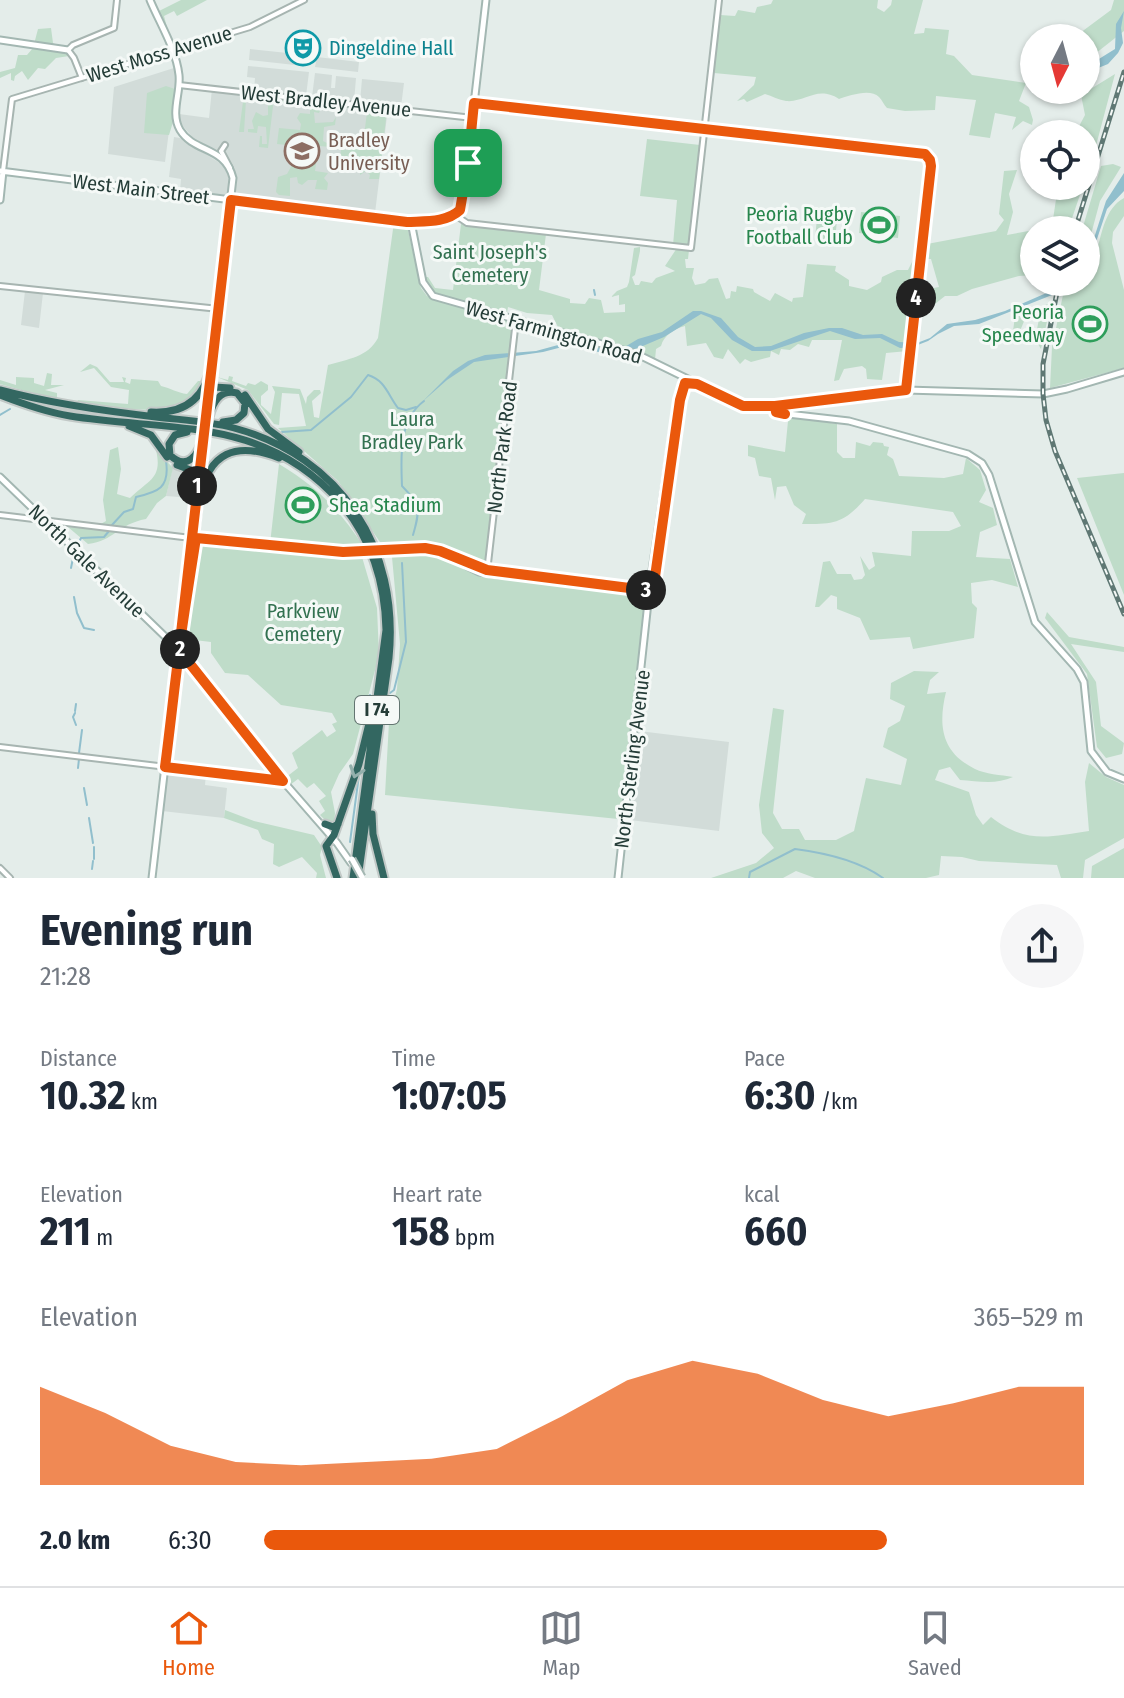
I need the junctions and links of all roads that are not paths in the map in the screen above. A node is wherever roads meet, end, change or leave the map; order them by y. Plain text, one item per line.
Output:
1 (117, 0) edge
2 (149, 0) edge
3 (304, 0) edge
4 (486, 0) edge
5 (719, 0) edge
6 (0, 40) edge
7 (68, 50) junction
8 (171, 51) junction
9 (82, 78) junction
10 (179, 85) junction
11 (474, 103) junction
12 (473, 118) junction
13 (704, 129) junction
14 (225, 145) dead end
15 (230, 168) junction
16 (2, 171) edge
17 (0, 200) edge
18 (231, 200) junction
19 (456, 214) junction
20 (378, 217) junction
21 (397, 221) junction
22 (411, 222) junction
23 (422, 222) junction
24 (413, 240) junction
25 (0, 286) edge
26 (219, 309) junction
27 (482, 310) junction
28 (516, 320) junction
29 (534, 325) junction
30 (515, 331) junction
31 (215, 337) junction
32 (211, 365) junction
33 (1124, 372) edge
34 (684, 377) junction
35 (212, 378) junction
36 (699, 384) junction
37 (222, 387) junction
38 (209, 390) junction
39 (906, 390) junction
40 (0, 393) edge
41 (680, 400) junction
42 (47, 403) junction
43 (775, 406) junction
44 (140, 415) junction
45 (207, 417) junction
46 (91, 418) junction
47 (204, 434) junction
48 (246, 439) junction
49 (201, 466) junction
50 (188, 468) junction
51 (0, 477) edge
52 (327, 478) junction
53 (198, 484) junction
54 (200, 499) junction
55 (338, 500) junction
56 (0, 515) edge
57 (45, 520) junction
58 (194, 538) junction
59 (488, 562) joint
60 (485, 571) junction
61 (651, 591) junction
62 (179, 650) junction
63 (382, 670) junction
64 (381, 716) junction
65 (0, 747) edge
66 (165, 767) junction
67 (1124, 779) edge
68 (283, 781) junction
69 (329, 834) junction
70 (0, 868) edge
71 (10, 878) edge
72 (152, 878) edge
73 (337, 878) edge
74 (359, 878) edge
75 (384, 878) edge
76 (618, 878) edge

1 - 7 street
2 - 8 main road
3 - 8 street, West Moss Avenue
4 - 11 main road
5 - 13 street
6 - 7 main road
7 - 9 street
8 - 9 street, West Moss Avenue
8 - 10 main road
9 - 16 street, West Moss Avenue
10 - 12 street, West Bradley Avenue
10 - 15 main road
11 - 12 main road
11 - 13 street
12 - 19 main road
13 - 19 street
13 - 39 street
14 - 15 street
15 - 18 main road
16 - 17 main road
16 - 18 main road, West Main Street
18 - 20 main road, West Main Street
18 - 26 main road
19 - 23 main road, West Main Street
20 - 21 main road, West Main Street
20 - 22 main road, West Main Street
21 - 22 main road, West Main Street
21 - 24 main road
22 - 23 main road, West Main Street
22 - 24 main road, West Farmington Road
23 - 24 main road
24 - 27 main road, West Farmington Road
25 - 26 street
26 - 31 main road
27 - 28 main road, West Farmington Road
27 - 30 street
28 - 29 main road, West Farmington Road
28 - 30 street, North Park Road
29 - 30 street
29 - 34 main road, West Farmington Road
30 - 59 street, North Park Road
31 - 32 main road
31 - 35 main road
32 - 38 main road
32 - 42 highway
33 - 39 main road, West Farmington Road
34 - 36 main road, West Farmington Road
34 - 41 main road, North Sterling Avenue
34 - 61 main road, North Sterling Avenue
35 - 37 highway
35 - 38 main road
36 - 41 main road
36 - 43 main road, West Farmington Road
37 - 38 highway
37 - 52 highway
38 - 45 main road
39 - 43 main road, West Farmington Road
40 - 42 highway, I 74
40 - 46 highway, I 74
41 - 61 main road, North Sterling Avenue
42 - 44 highway, I 74
43 - 67 main road
44 - 45 highway
44 - 52 highway, I 74
45 - 47 highway, bridge
46 - 48 highway, I 74
46 - 50 highway
47 - 48 highway
47 - 49 main road
48 - 55 highway, I 74
49 - 50 highway
49 - 53 main road
49 - 54 main road
50 - 53 highway
51 - 57 main road, North Gale Avenue
52 - 64 highway, I 74
53 - 58 main road
54 - 55 highway
54 - 58 main road
55 - 63 highway, I 74
56 - 57 street
57 - 58 street
57 - 62 main road, North Gale Avenue
58 - 60 main road, bridge
58 - 62 main road
59 - 60 main road
60 - 61 main road
61 - 76 main road, North Sterling Avenue
62 - 66 main road
62 - 68 main road, North Gale Avenue
63 -> 69 highway
63 - 74 highway, I 74
64 - 74 highway, I 74
64 - 75 highway
65 - 66 street
66 - 68 street
66 - 72 main road
68 - 69 main road, North Gale Avenue
69 - 73 highway
69 - 74 main road, North Gale Avenue, bridge
70 - 71 street

